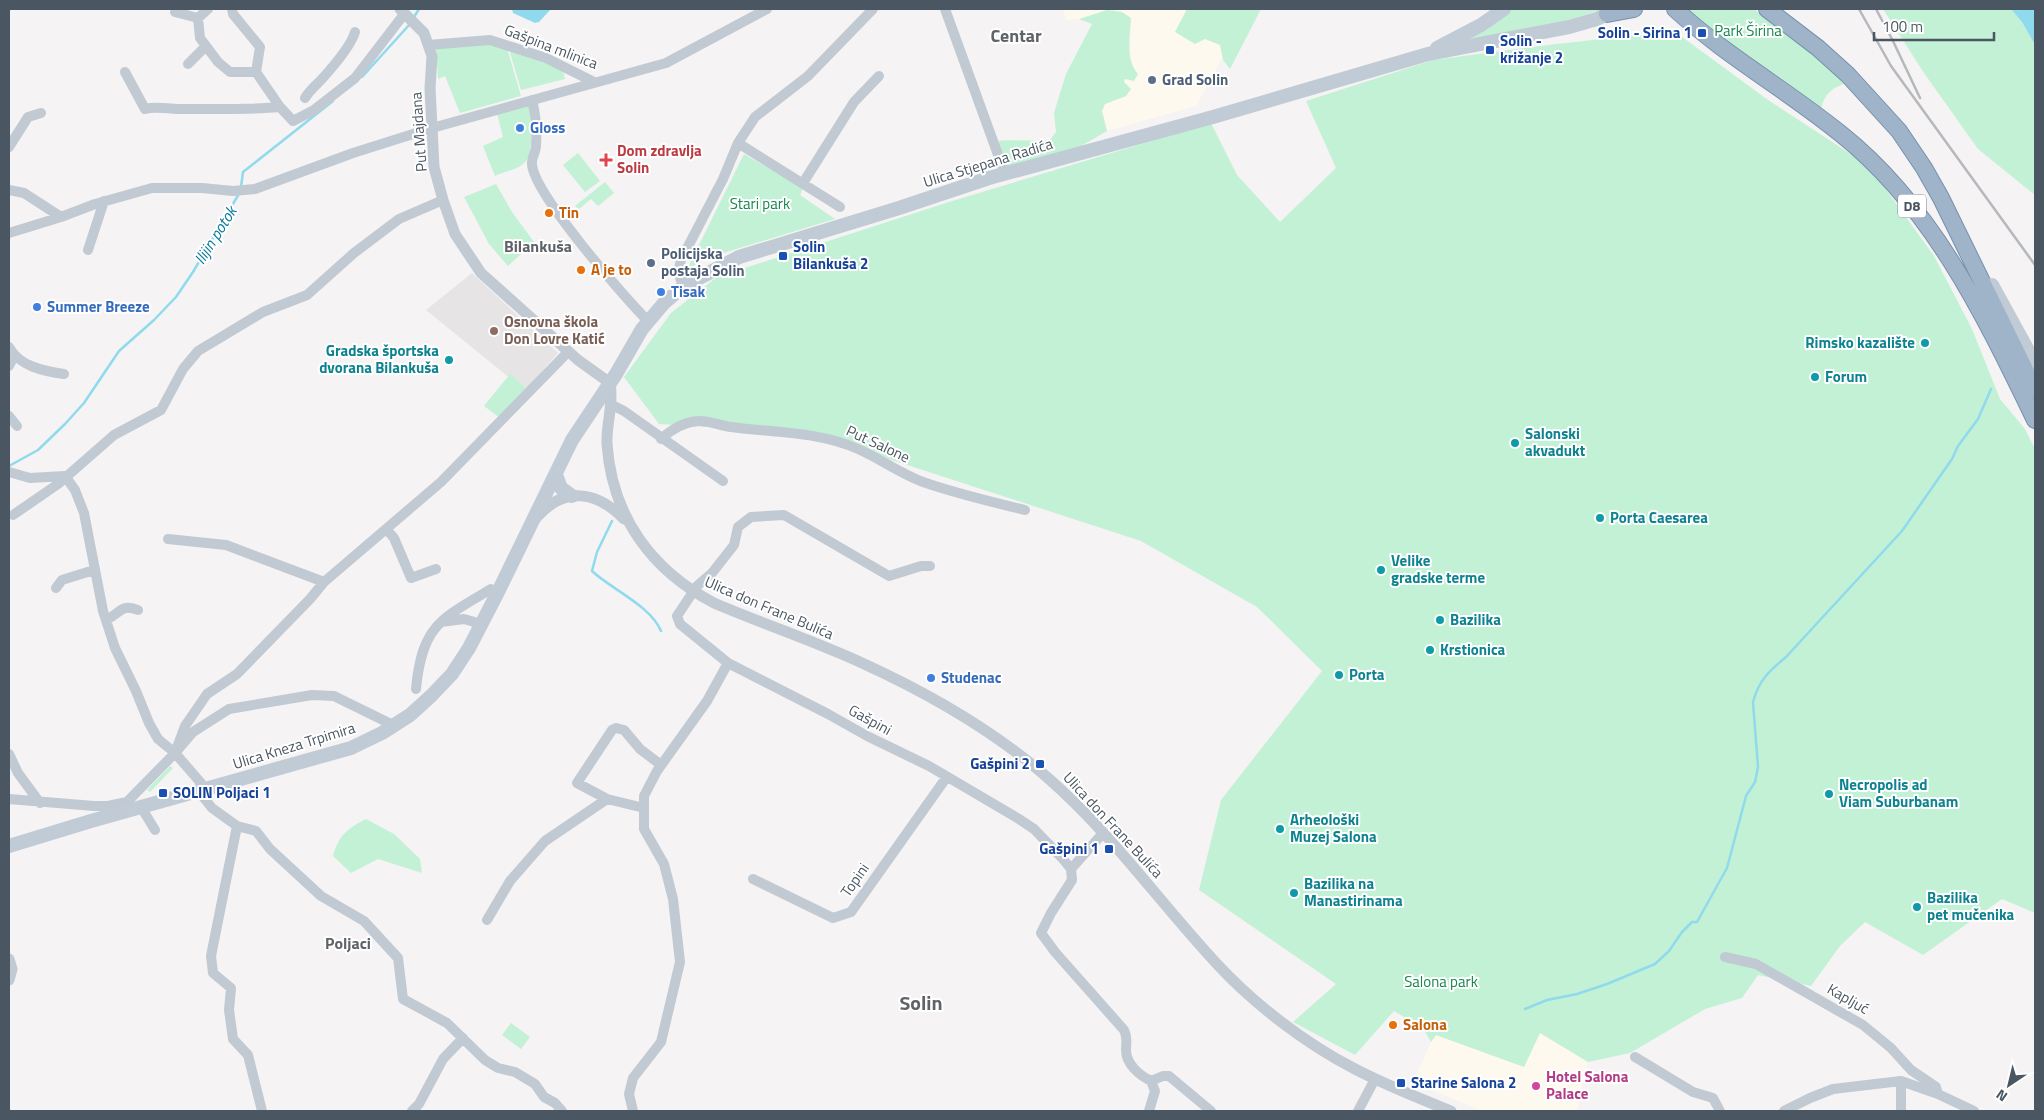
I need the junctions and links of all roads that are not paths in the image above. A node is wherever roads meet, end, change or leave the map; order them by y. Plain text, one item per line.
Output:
1 (208, 9) edge
2 (232, 9) edge
3 (767, 9) edge
4 (873, 9) edge
5 (945, 9) edge
6 (1504, 9) edge
7 (1634, 9) edge
8 (1663, 9) edge
9 (1767, 9) edge
10 (175, 12) dead end
11 (1612, 12) edge
12 (1680, 13) edge
13 (407, 15) edge
14 (198, 18) junction
15 (355, 32) dead end
16 (428, 46) junction
17 (205, 47) junction
18 (1428, 54) junction
19 (188, 64) dead end
20 (125, 72) dead end
21 (256, 72) junction
22 (879, 76) dead end
23 (594, 82) junction
24 (532, 100) junction
25 (280, 107) junction
26 (314, 110) junction
27 (41, 113) dead end
28 (432, 128) junction
29 (738, 143) junction
30 (9, 147) edge
31 (1005, 174) junction
32 (803, 183) junction
33 (9, 190) edge
34 (443, 200) junction
35 (104, 201) junction
36 (840, 207) dead end
37 (61, 217) junction
38 (9, 233) edge
39 (88, 250) dead end
40 (1969, 256) junction
41 (684, 286) junction
42 (648, 321) junction
43 (568, 352) junction
44 (10, 356) edge
45 (2035, 362) edge
46 (64, 374) dead end
47 (610, 384) junction
48 (2035, 390) edge
49 (610, 404) junction
50 (9, 416) edge
51 (2035, 420) edge
52 (17, 426) dead end
53 (662, 439) junction
54 (9, 472) edge
55 (556, 475) junction
56 (65, 476) junction
57 (723, 481) dead end
58 (572, 496) junction
59 (1025, 510) dead end
60 (13, 515) dead end
61 (535, 520) junction
62 (627, 521) junction
63 (387, 530) junction
64 (168, 539) dead end
65 (930, 566) dead end
66 (436, 569) dead end
67 (94, 570) junction
68 (324, 582) junction
69 (56, 588) dead end
70 (492, 589) dead end
71 (692, 592) junction
72 (138, 610) dead end
73 (106, 620) junction
74 (440, 622) junction
75 (481, 624) junction
76 (728, 663) junction
77 (416, 689) dead end
78 (394, 726) junction
79 (175, 753) junction
80 (9, 754) edge
81 (661, 765) junction
82 (946, 778) junction
83 (202, 791) junction
84 (9, 799) edge
85 (607, 799) junction
86 (40, 802) junction
87 (141, 807) junction
88 (644, 808) junction
89 (237, 826) junction
90 (155, 830) dead end
91 (1103, 833) junction
92 (9, 846) edge
93 (1071, 869) junction
94 (753, 879) dead end
95 (486, 920) dead end
96 (1725, 957) dead end
97 (9, 959) edge
98 (9, 980) edge
99 (463, 1038) junction
100 (1635, 1057) dead end
101 (1375, 1079) junction
102 (1151, 1080) junction
103 (1901, 1081) junction
104 (1938, 1094) junction
105 (262, 1111) edge
106 (412, 1111) edge
107 (562, 1111) edge
108 (632, 1111) edge
109 (1149, 1111) edge
110 (1211, 1111) edge
111 (1358, 1111) edge
112 (1451, 1111) edge
113 (1720, 1111) edge
114 (1784, 1111) edge
115 (1901, 1111) edge
116 (1974, 1111) edge

1 - 14 street
2 - 21 street
3 - 23 street, Gašpina mlinica
4 - 29 street
5 - 31 street
6 - 18 main road
7 - 11 highway
8 - 12 highway
9 - 40 highway, D8
10 - 14 street
11 - 18 main road
12 - 51 highway, D8
13 - 16 street, Put Majdana
13 - 26 street
14 - 17 street
15 - 26 street
16 - 23 street, Gašpina mlinica
16 - 28 street, Put Majdana
17 - 19 street
17 - 21 street
18 - 31 main road, Ulica Stjepana Radića
20 - 25 street
21 - 25 street
22 - 32 street
23 - 24 street
24 - 28 street
24 - 42 street
25 - 26 street
27 - 30 street
28 - 34 street, Put Majdana
28 - 35 street
29 - 32 street
29 - 41 street
31 - 41 main road, Ulica Stjepana Radića
32 - 36 street
33 - 37 street
34 - 43 street, Put Majdana
34 - 56 street
35 - 37 street
35 - 39 street
37 - 38 street
40 - 45 main road
40 - 48 highway, D8
41 - 42 main road, Ulica Stjepana Radića
42 - 47 main road, Ulica Stjepana Radića
43 - 47 street, Put Majdana
43 - 63 street
44 - 46 street
47 - 49 street, Ulica don Frane Bulića
47 - 55 main road, Ulica Kneza Trpimira
49 - 53 street
49 - 62 street, Ulica don Frane Bulića
50 - 52 street
53 - 57 street
53 - 59 street, Put Salone
54 - 56 street
55 - 58 main road
55 - 61 main road, Ulica Kneza Trpimira
56 - 60 street
56 - 67 street
58 - 61 street, Ulica don Frane Bulića
58 - 62 street, Ulica don Frane Bulića
61 - 75 main road, Ulica Kneza Trpimira
62 - 71 street, Ulica don Frane Bulića
63 - 66 street
63 - 68 street
64 - 68 street
65 - 71 street, Ulica don Frane Bulića
67 - 69 street
67 - 73 street
68 - 79 street
70 - 74 street
71 - 76 street, Gašpini
71 - 91 street, Ulica don Frane Bulića
72 - 73 street
73 - 79 street
74 - 75 street
74 - 77 street
75 - 78 main road, Ulica Kneza Trpimira
76 - 81 street
76 - 82 street, Gašpini
78 - 79 street
78 - 83 main road, Ulica Kneza Trpimira
79 - 83 street
79 - 86 street
80 - 86 street
81 - 85 street
81 - 88 street
82 - 93 street, Gašpini
82 - 94 street, Topini
83 - 87 main road, Ulica Kneza Trpimira
83 - 89 street
84 - 86 street
85 - 88 street
85 - 95 street
87 - 90 street
87 - 92 main road, Ulica Kneza Trpimira
88 - 108 street
89 - 99 street
89 - 105 street
91 - 93 street
91 - 101 street, Ulica don Frane Bulića
93 - 102 street
96 - 104 street, Kapljuć
97 - 98 street
99 - 106 street
99 - 107 street
100 - 113 street
101 - 111 street
101 - 112 street, Ulica don Frane Bulića
102 - 109 street
102 - 110 street
103 - 104 street
103 - 114 street
103 - 115 street
104 - 116 street

